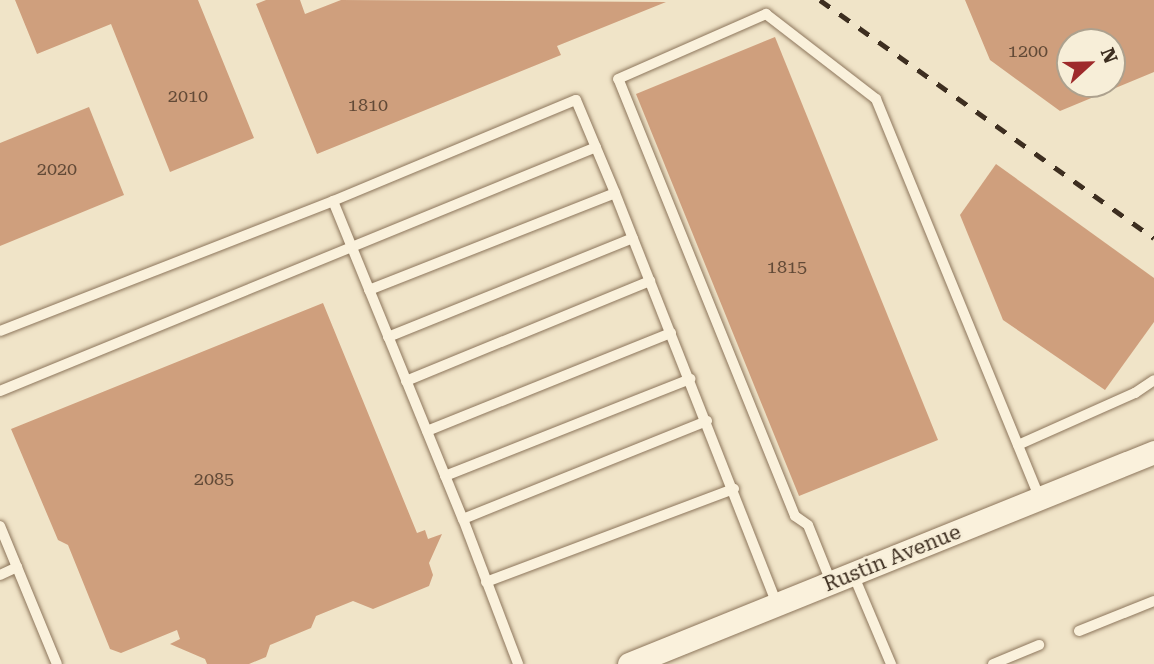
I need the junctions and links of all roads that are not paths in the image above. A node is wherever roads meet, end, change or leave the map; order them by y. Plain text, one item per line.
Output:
1 (596, 147) junction
2 (615, 193) junction
3 (333, 201) junction
4 (633, 238) junction
5 (353, 249) junction
6 (650, 281) junction
7 (369, 290) junction
8 (0, 331) edge
9 (671, 333) junction
10 (388, 337) junction
11 (690, 379) junction
12 (1154, 380) edge
13 (406, 381) junction
14 (0, 391) edge
15 (707, 421) junction
16 (427, 430) junction
17 (1018, 445) junction
18 (1154, 452) edge
19 (445, 476) junction
20 (734, 489) junction
21 (1040, 498) junction
22 (463, 519) junction
23 (0, 526) edge
24 (17, 568) junction
25 (853, 574) junction
26 (0, 575) edge
27 (486, 582) junction
28 (831, 582) junction
29 (1154, 601) edge
30 (778, 604) junction
31 (1079, 631) dead end
32 (1039, 645) dead end
33 (57, 664) edge
34 (517, 664) edge
35 (629, 664) edge
36 (891, 664) edge
37 (993, 664) edge

1 - 2 lane
1 - 3 lane
1 - 5 lane
2 - 4 lane
2 - 7 lane
3 - 5 lane
3 - 8 lane
4 - 6 lane
4 - 10 lane
5 - 7 lane
5 - 14 lane
6 - 9 lane
6 - 13 lane
7 - 10 lane
9 - 11 lane
9 - 16 lane
10 - 13 lane
11 - 15 lane
11 - 19 lane
12 - 17 lane
13 - 16 lane
15 - 20 lane
15 - 22 lane
16 - 19 lane
17 - 21 lane
17 - 28 lane
18 - 21 street, Rustin Avenue
19 - 22 lane
20 - 27 lane
20 - 30 lane
21 - 25 street, Rustin Avenue
22 - 27 lane
23 - 24 lane
24 - 26 lane
24 - 33 lane
25 - 28 street, Rustin Avenue
25 - 36 lane
27 - 34 lane
28 - 30 street, Rustin Avenue
29 - 31 lane
30 - 35 street, Rustin Avenue
32 - 37 lane

